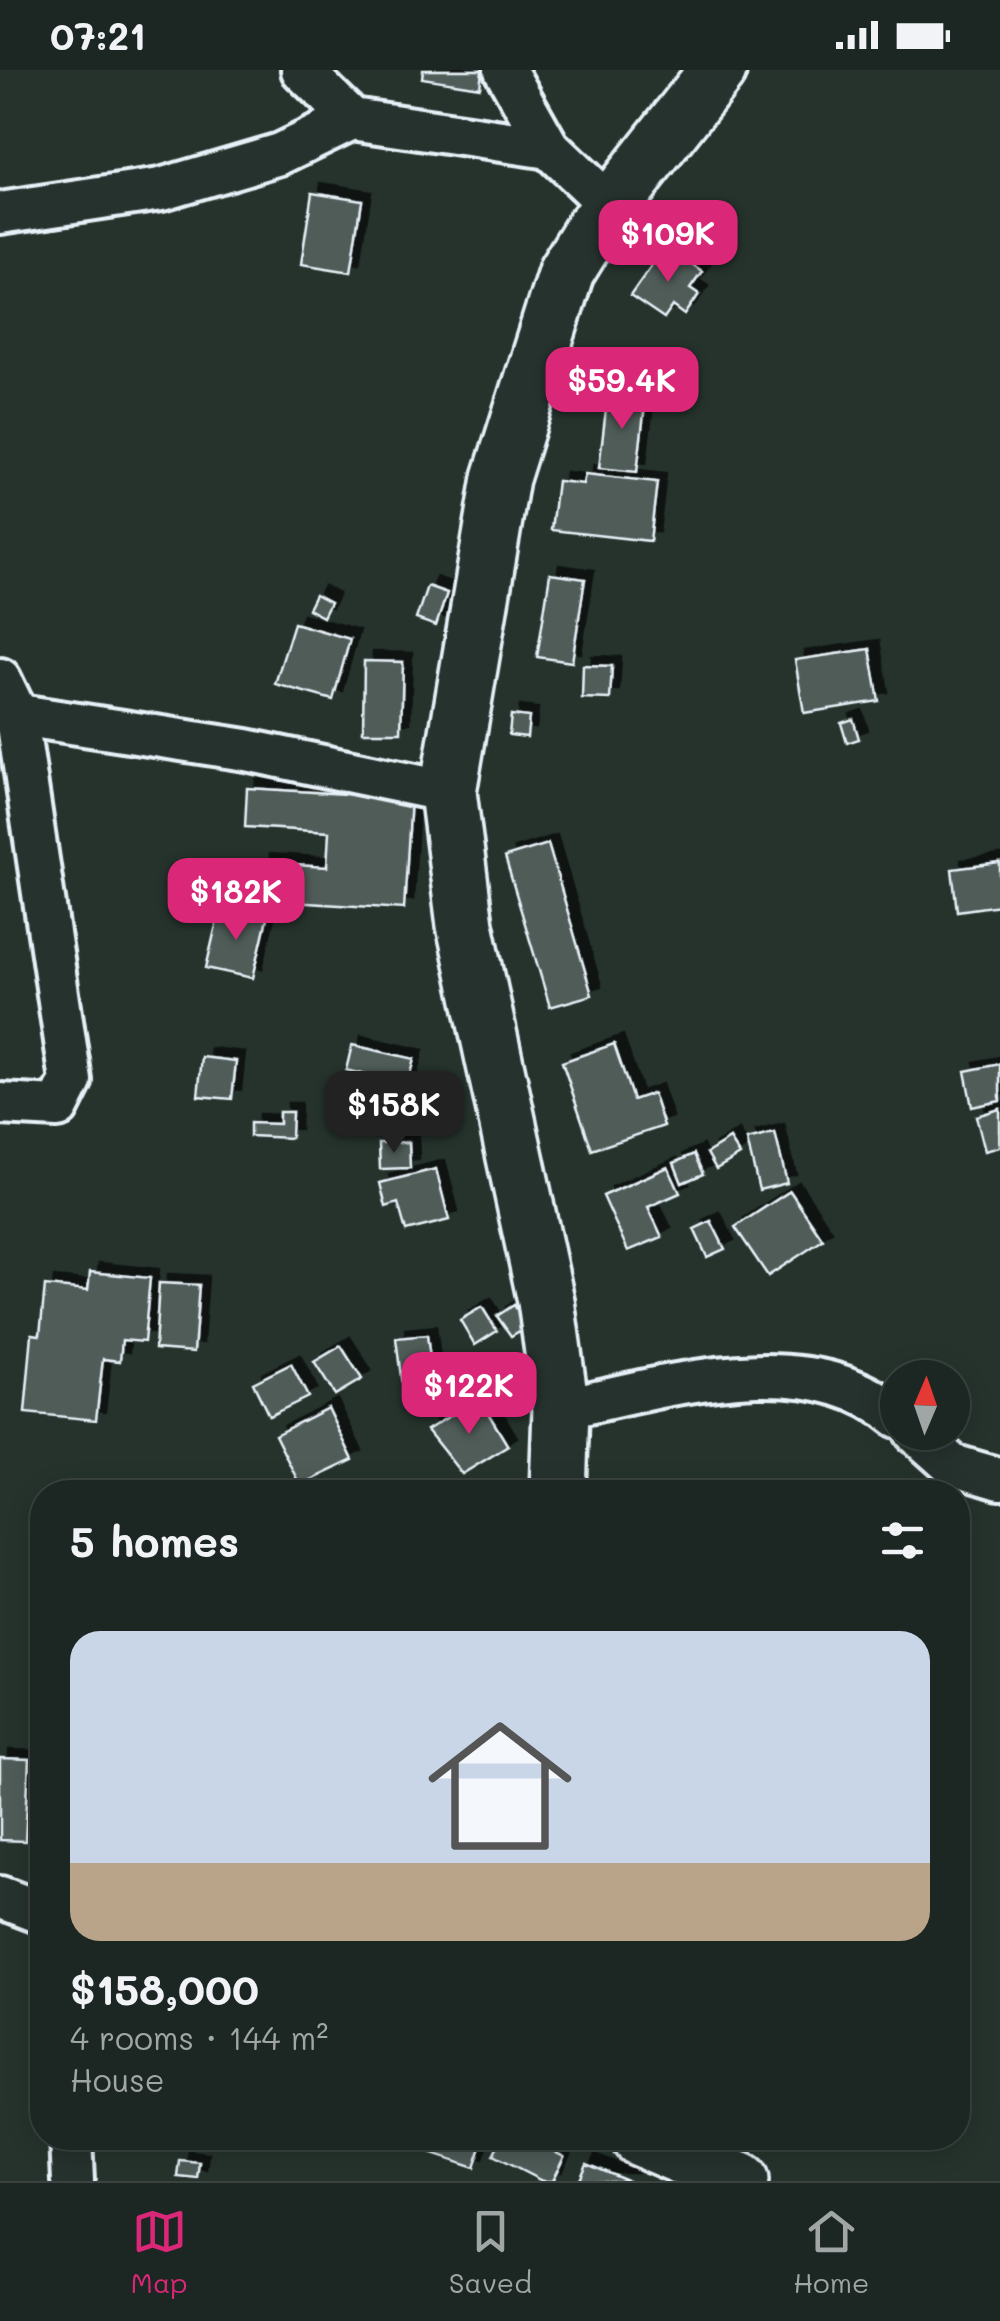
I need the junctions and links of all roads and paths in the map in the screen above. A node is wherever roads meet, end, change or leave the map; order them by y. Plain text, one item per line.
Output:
1 (302, 70) edge
2 (505, 70) edge
3 (718, 70) edge
4 (352, 119) junction
5 (549, 148) junction
6 (610, 206) junction
7 (0, 212) edge
8 (5, 701) edge
9 (448, 792) junction
10 (0, 1104) edge
11 (880, 1407) edge
12 (561, 1408) junction
13 (935, 1450) edge
14 (1000, 1479) edge
15 (558, 1480) edge
16 (0, 1898) edge
17 (30, 1909) edge
18 (72, 2150) edge
19 (668, 2150) edge
20 (74, 2181) edge
21 (740, 2181) edge

1 - 4 street
2 - 5 street
3 - 6 street
4 - 5 street
4 - 7 street
5 - 6 street
6 - 9 street
8 - 9 street
8 - 10 street
9 - 12 street
11 - 12 street
12 - 15 street
13 - 14 street
16 - 17 street
18 - 20 street
19 - 21 street

